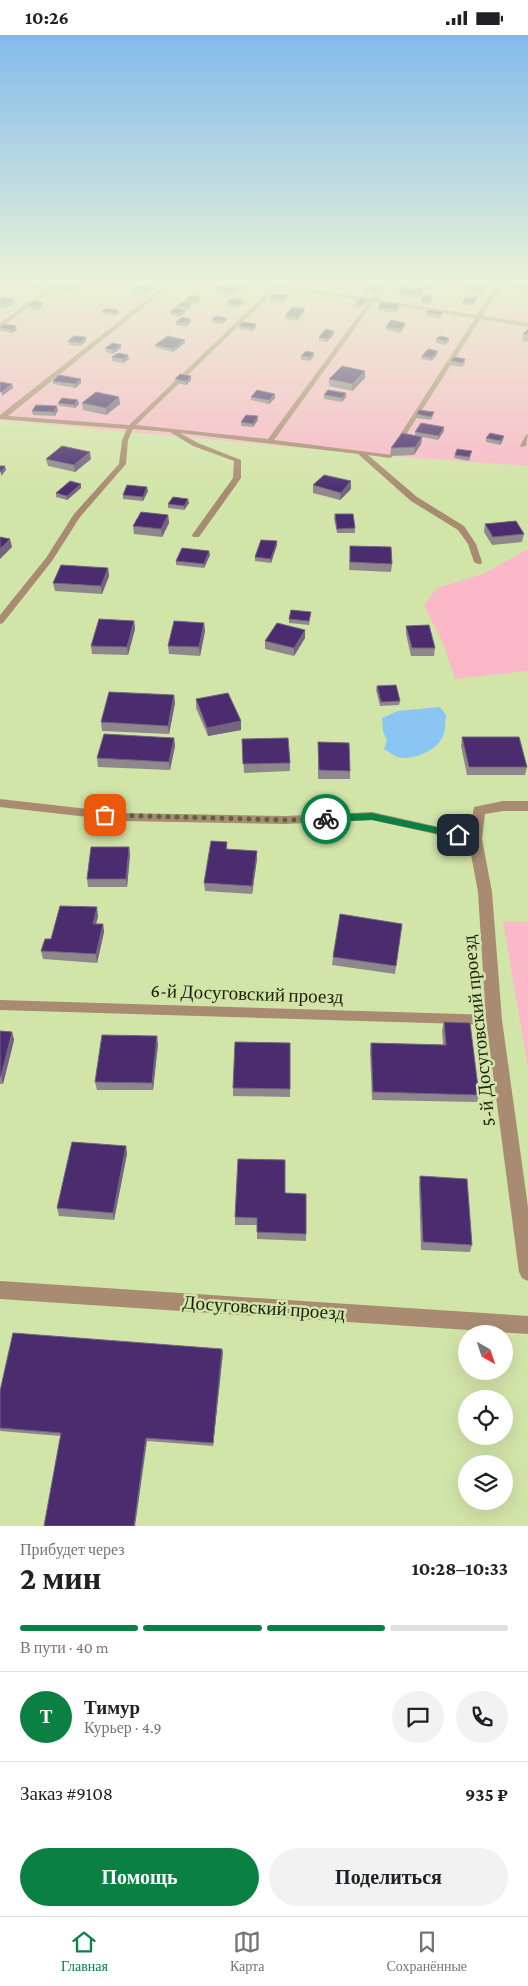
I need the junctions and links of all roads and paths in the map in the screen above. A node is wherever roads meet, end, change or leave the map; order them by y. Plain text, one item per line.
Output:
1 (81, 354) edge
2 (206, 354) edge
3 (334, 354) edge
4 (455, 354) edge
5 (1, 417) edge
6 (131, 426) junction
7 (172, 430) junction
8 (528, 436) edge
9 (271, 440) junction
10 (523, 446) dead end
11 (390, 456) junction
12 (196, 535) dead end
13 (478, 562) dead end
14 (0, 621) edge
15 (0, 803) edge
16 (528, 806) edge
17 (475, 839) junction
18 (0, 1005) edge
19 (494, 1020) junction
20 (528, 1272) edge
21 (0, 1290) edge
22 (528, 1325) edge

1 - 5 lane
2 - 6 lane
3 - 9 lane
4 - 11 lane
5 - 6 lane
6 - 7 lane
6 - 14 lane
7 - 9 lane
7 - 12 lane
8 - 10 lane
9 - 11 lane
11 - 13 lane
15 - 17 lane
16 - 17 street, 5-й Досуговский проезд
17 - 19 street, 5-й Досуговский проезд
18 - 19 lane, 6-й Досуговский проезд
19 - 20 street, 5-й Досуговский проезд
21 - 22 street, Досуговский проезд

